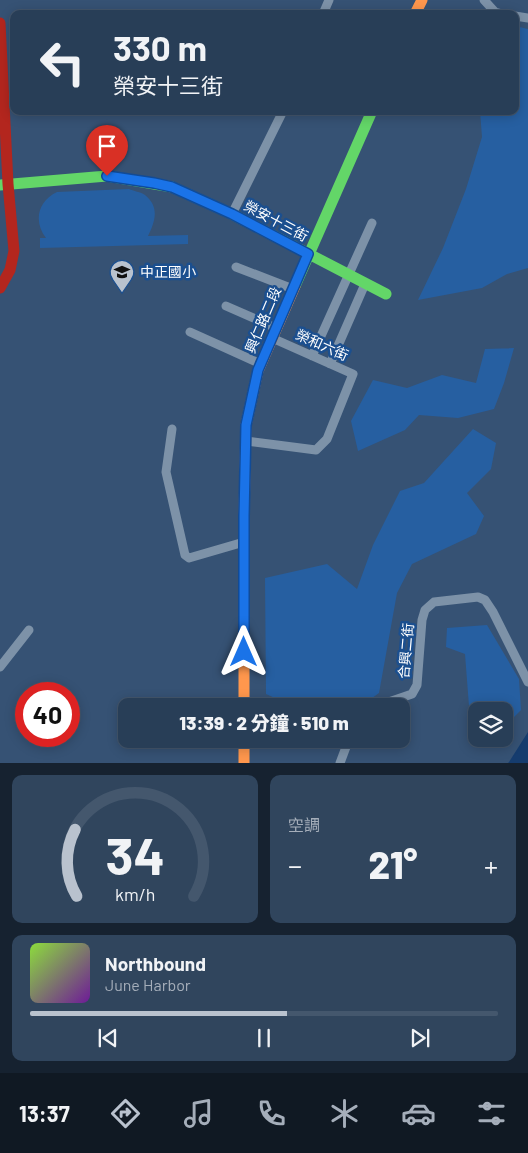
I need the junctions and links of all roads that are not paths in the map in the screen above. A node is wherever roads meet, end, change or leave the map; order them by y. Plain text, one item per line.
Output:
1 (0, 23) edge
2 (281, 115) edge
3 (370, 115) edge
4 (4, 185) edge
5 (232, 214) junction
6 (372, 223) dead end
7 (308, 254) junction
8 (236, 267) dead end
9 (348, 276) junction
10 (366, 284) junction
11 (0, 288) edge
12 (293, 289) junction
13 (386, 294) dead end
14 (226, 306) dead end
15 (190, 332) dead end
16 (274, 333) junction
17 (312, 356) junction
18 (261, 364) junction
19 (330, 364) junction
20 (172, 429) dead end
21 (246, 441) junction
22 (244, 542) junction
23 (29, 630) dead end
24 (0, 667) edge
25 (528, 682) edge
26 (244, 698) edge
27 (401, 698) edge
28 (244, 748) edge
29 (346, 748) edge
30 (244, 763) edge
31 (340, 763) edge

1 - 4 street
2 - 5 street
3 - 7 street, 興仁路二段
4 - 5 street, 榮安十三街
4 - 11 street
5 - 7 street, 榮安十三街
6 - 9 street
7 - 9 street, 榮安十三街
7 - 12 street, 興仁路二段
8 - 12 street
9 - 10 street, 榮安十三街
9 - 17 street
10 - 13 street, 榮安十三街
10 - 19 street
12 - 16 street, 興仁路二段
14 - 16 street, 榮和六街
15 - 18 street
16 - 17 street, 榮和六街
16 - 18 street, 興仁路二段
17 - 19 street, 榮和六街
18 - 21 street, 興仁路二段
19 - 21 street, 榮和六街
20 - 22 street
21 - 22 street, 興仁路二段
22 - 26 street, 興仁路二段
23 - 24 street
25 - 27 street, 合興二街
28 - 30 street
29 - 31 street

